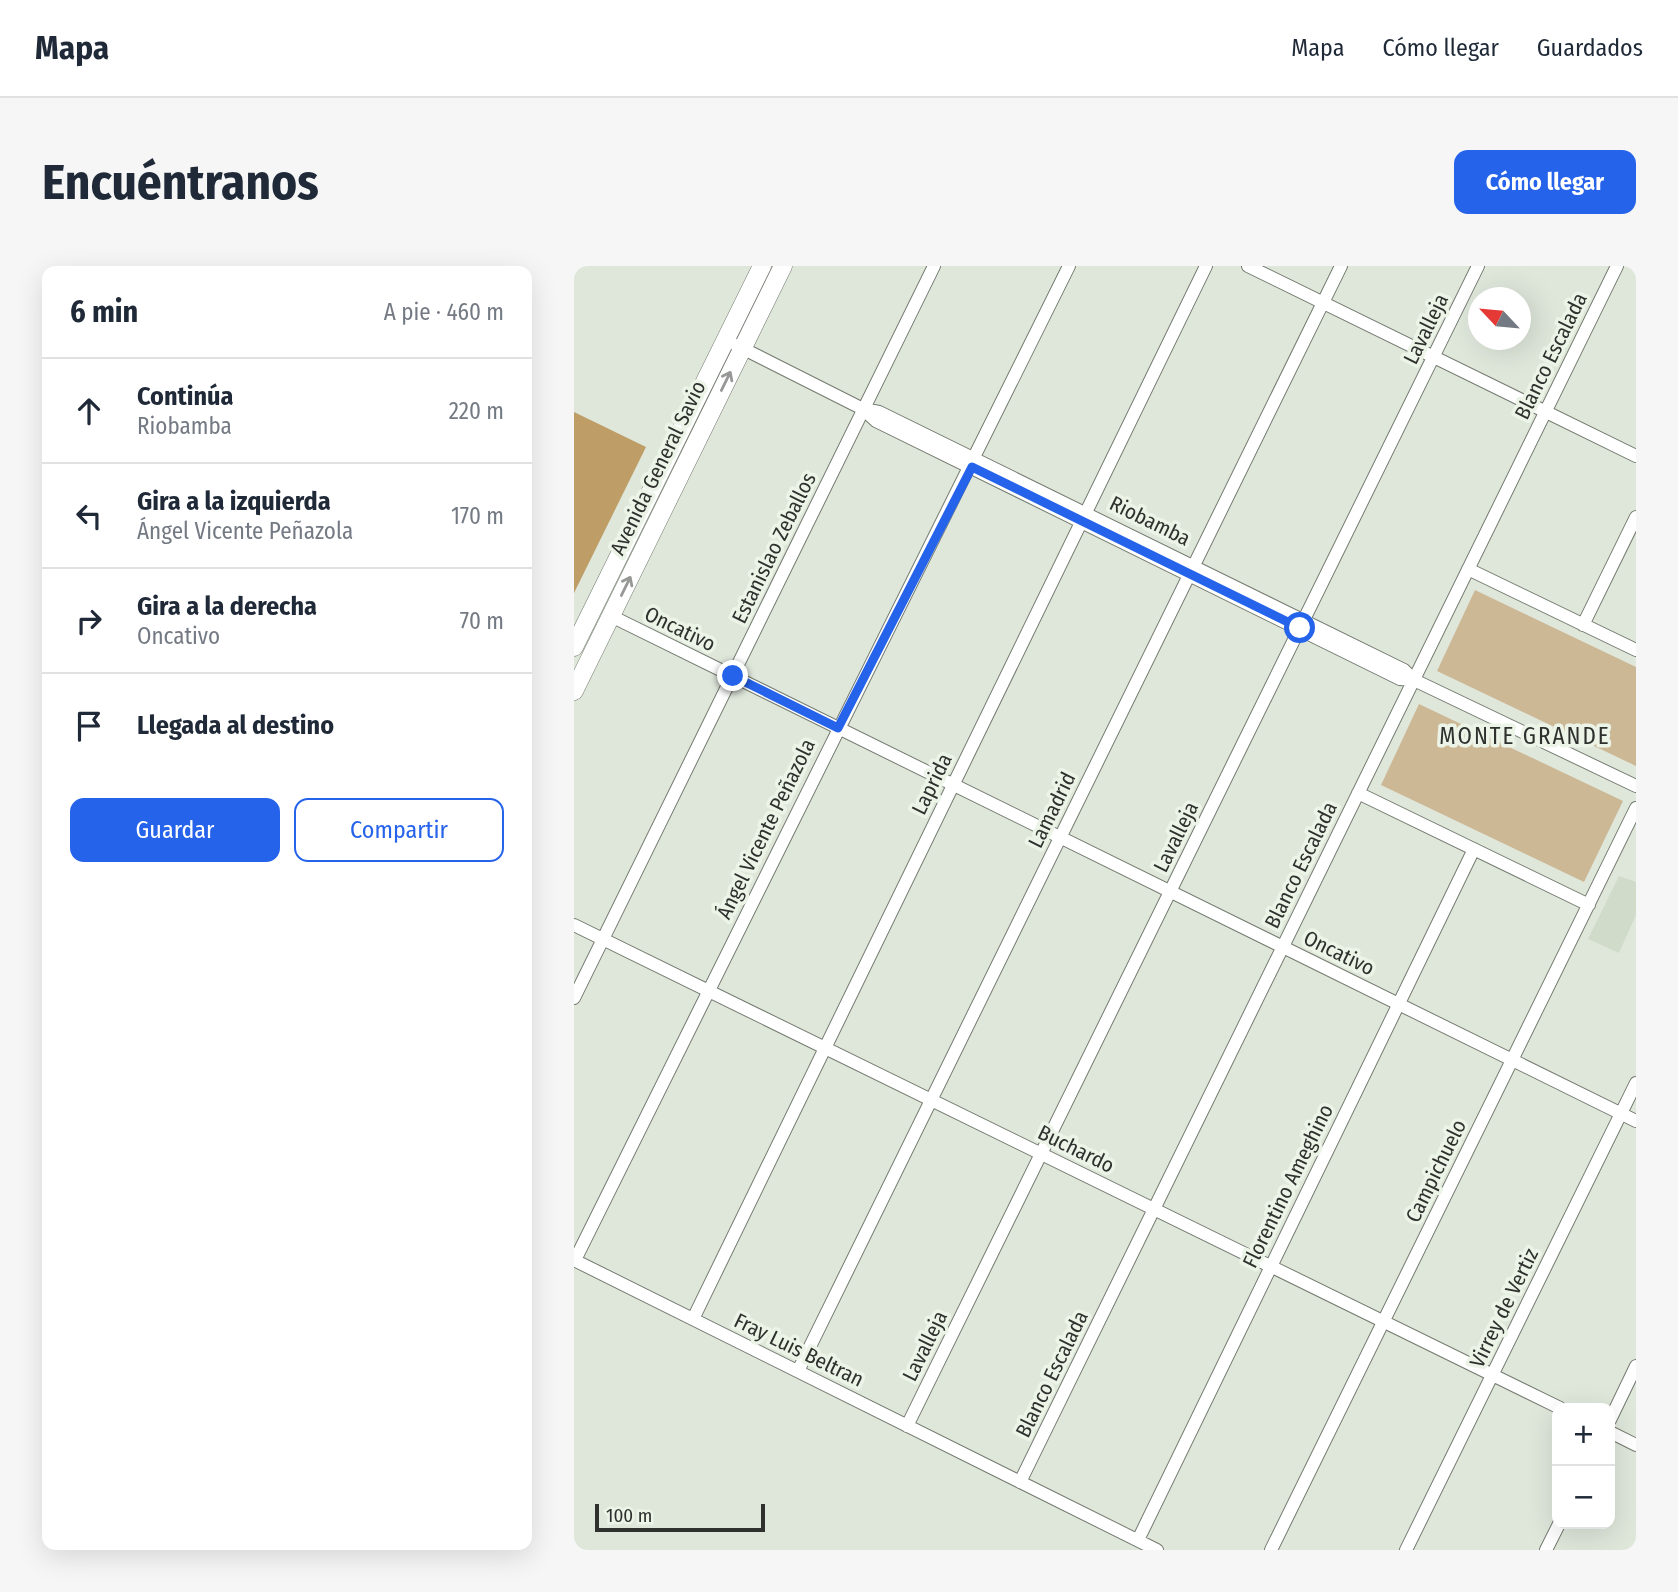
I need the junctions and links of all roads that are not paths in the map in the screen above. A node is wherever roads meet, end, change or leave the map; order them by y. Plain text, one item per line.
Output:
1 (762, 266) edge
2 (783, 266) edge
3 (934, 266) edge
4 (1069, 266) edge
5 (1206, 266) edge
6 (1248, 266) edge
7 (1341, 266) edge
8 (1478, 266) edge
9 (1617, 266) edge
10 (1323, 303) junction
11 (725, 339) junction
12 (742, 349) junction
13 (1434, 357) junction
14 (863, 409) junction
15 (1545, 412) junction
16 (1636, 456) edge
17 (974, 463) junction
18 (1084, 515) junction
19 (1636, 517) edge
20 (1193, 569) junction
21 (1468, 569) junction
22 (611, 616) junction
23 (1302, 623) junction
24 (1583, 625) junction
25 (574, 647) edge
26 (1636, 650) edge
27 (733, 676) junction
28 (1414, 680) junction
29 (574, 691) edge
30 (838, 728) junction
31 (953, 785) junction
32 (1636, 786) edge
33 (1358, 793) junction
34 (1636, 808) edge
35 (1060, 837) junction
36 (1474, 849) junction
37 (1170, 891) junction
38 (1589, 905) junction
39 (574, 925) edge
40 (603, 939) junction
41 (1283, 947) junction
42 (707, 990) junction
43 (574, 998) edge
44 (1398, 1003) junction
45 (825, 1048) junction
46 (1512, 1060) junction
47 (1636, 1083) edge
48 (931, 1100) junction
49 (1621, 1113) junction
50 (1636, 1121) edge
51 (1041, 1154) junction
52 (1154, 1209) junction
53 (574, 1260) edge
54 (1270, 1266) junction
55 (693, 1319) junction
56 (1383, 1322) junction
57 (1636, 1366) edge
58 (798, 1371) junction
59 (1492, 1375) junction
60 (1552, 1404) edge
61 (1615, 1410) edge
62 (907, 1426) junction
63 (1615, 1434) edge
64 (1636, 1445) edge
65 (1020, 1482) junction
66 (1556, 1529) edge
67 (1138, 1540) junction
68 (1157, 1550) edge
69 (1271, 1550) edge
70 (1406, 1550) edge
71 (1546, 1550) edge

1 - 11 main road, Avenida General Savio
2 - 12 main road, Avenida General Savio
3 - 14 street, Estanislao Zeballos
4 - 17 street, Ángel Vicente Peñazola
5 - 18 street, Laprida
6 - 10 street
7 - 10 street, Lamadrid
8 - 13 street, Lavalleja
9 - 15 street, Blanco Escalada
10 - 13 street
10 - 20 street, Lamadrid
11 - 12 street, Riobamba
11 - 25 main road, Avenida General Savio
12 - 14 street, Riobamba
22 -> 12 main road, Avenida General Savio
13 - 15 street
13 - 23 street, Lavalleja
14 - 17 street, Riobamba
14 - 27 street, Estanislao Zeballos
15 - 16 street
15 - 21 street, Blanco Escalada
17 - 18 street, Riobamba
17 - 30 street, Ángel Vicente Peñazola
18 - 20 street, Riobamba
18 - 31 street, Laprida
19 - 24 street
20 - 23 street, Riobamba
20 - 35 street, Lamadrid
21 - 24 street
21 - 28 street, Blanco Escalada
22 - 27 street, Oncativo
22 - 29 main road, Avenida General Savio
23 - 28 street, Riobamba
23 - 37 street, Lavalleja
24 - 26 street
27 - 30 street, Oncativo
27 - 40 street, Estanislao Zeballos
28 - 32 street, Riobamba
28 - 33 street, Blanco Escalada
30 - 31 street, Oncativo
30 - 42 street, Ángel Vicente Peñazola
31 - 35 street, Oncativo
31 - 45 street, Laprida
33 - 36 street
33 - 41 street, Blanco Escalada
34 - 38 street, Campichuelo
35 - 37 street, Oncativo
35 - 48 street, Lamadrid
36 - 38 street
36 - 44 street, Florentino Ameghino
37 - 41 street, Oncativo
37 - 51 street, Lavalleja
38 - 46 street, Campichuelo
39 - 40 street, Buchardo
40 - 42 street, Buchardo
40 - 43 street, Estanislao Zeballos
41 - 44 street, Oncativo
41 - 52 street, Blanco Escalada
42 - 45 street, Buchardo
42 - 53 street, Ángel Vicente Peñazola
44 - 46 street, Oncativo
44 - 54 street, Florentino Ameghino
45 - 48 street, Buchardo
45 - 55 street, Laprida
46 - 49 street, Oncativo
46 - 56 street, Campichuelo
47 - 49 street, Virrey de Vertiz
48 - 51 street, Buchardo
48 - 58 street, Lamadrid
49 - 50 street, Oncativo
49 - 59 street, Virrey de Vertiz
51 - 52 street, Buchardo
51 - 62 street, Lavalleja
52 - 54 street, Buchardo
52 - 65 street, Blanco Escalada
53 - 55 street, Fray Luis Beltran
54 - 56 street, Buchardo
54 - 67 street, Florentino Ameghino
55 - 58 street, Fray Luis Beltran
56 - 59 street, Buchardo
56 - 69 street, Campichuelo
57 - 61 street
58 - 62 street, Fray Luis Beltran
59 - 60 street, Buchardo
59 - 70 street, Virrey de Vertiz
62 - 65 street, Fray Luis Beltran
63 - 64 street
65 - 67 street, Fray Luis Beltran
66 - 71 street
67 - 68 street, Fray Luis Beltran

